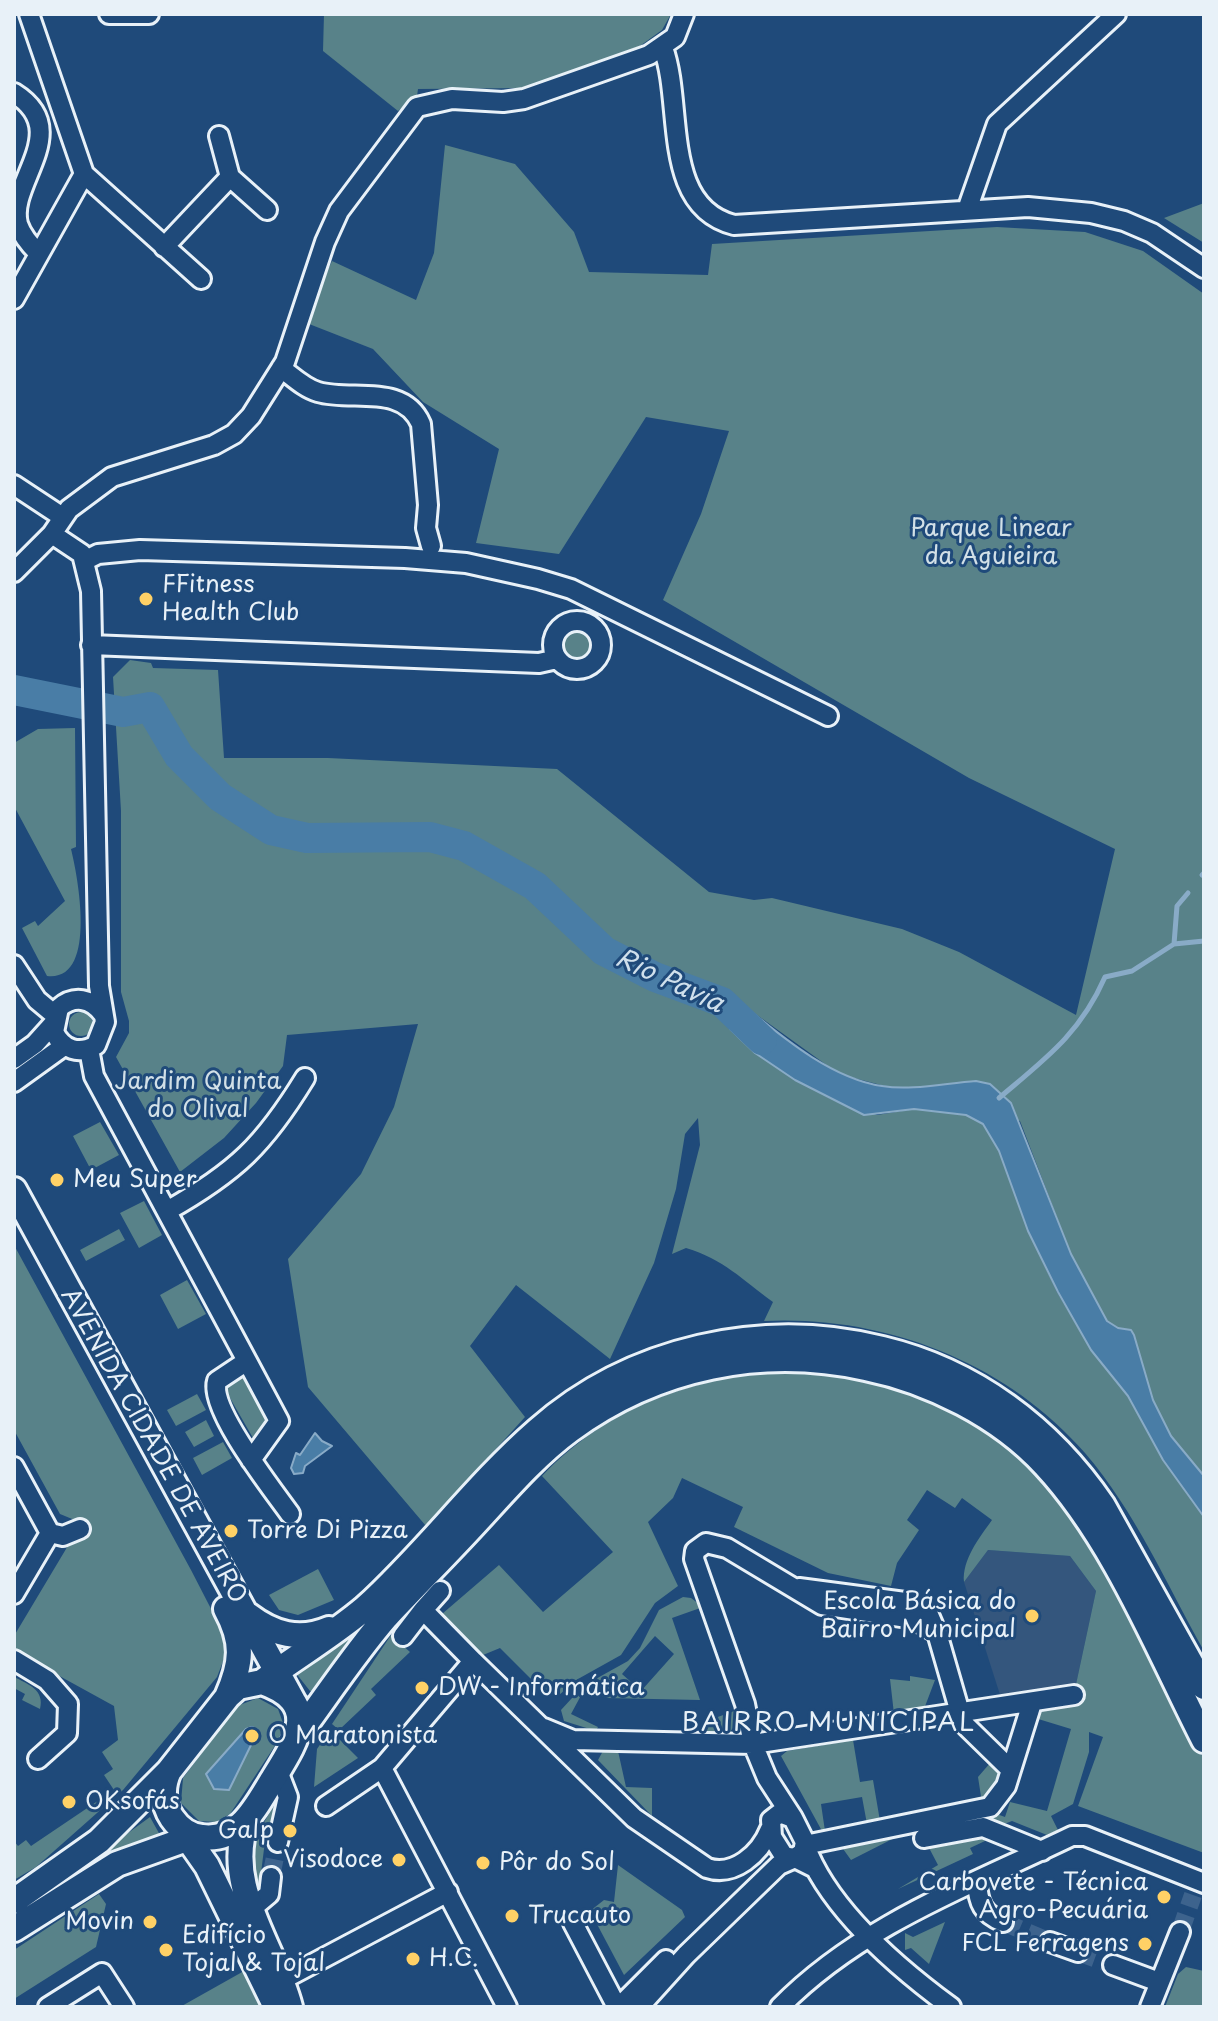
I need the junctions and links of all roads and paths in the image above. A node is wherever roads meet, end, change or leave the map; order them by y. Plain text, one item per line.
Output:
1 (29, 14) edge
2 (109, 14) edge
3 (149, 14) edge
4 (684, 14) edge
5 (1116, 14) edge
6 (663, 48) junction
7 (14, 93) edge
8 (219, 136) dead end
9 (84, 174) junction
10 (21, 176) edge
11 (230, 177) junction
12 (267, 210) dead end
13 (967, 210) junction
14 (164, 247) junction
15 (39, 254) junction
16 (1204, 268) edge
17 (201, 279) dead end
18 (14, 299) edge
19 (281, 368) junction
20 (14, 485) edge
21 (61, 516) junction
22 (52, 534) junction
23 (431, 546) dead end
24 (86, 560) junction
25 (14, 572) edge
26 (91, 645) junction
27 (557, 659) dead end
28 (828, 716) dead end
29 (98, 952) junction
30 (14, 965) edge
31 (58, 1014) junction
32 (103, 1014) junction
33 (64, 1046) junction
34 (89, 1049) junction
35 (14, 1059) edge
36 (305, 1078) dead end
37 (14, 1082) edge
38 (14, 1190) edge
39 (167, 1211) junction
40 (14, 1220) edge
41 (247, 1361) junction
42 (251, 1460) junction
43 (14, 1467) edge
44 (290, 1514) dead end
45 (80, 1529) dead end
46 (50, 1533) junction
47 (440, 1591) dead end
48 (14, 1594) edge
49 (242, 1609) junction
50 (346, 1622) junction
51 (14, 1660) edge
52 (473, 1661) junction
53 (269, 1676) junction
54 (1204, 1687) edge
55 (1074, 1695) dead end
56 (227, 1697) junction
57 (1032, 1703) junction
58 (960, 1713) junction
59 (544, 1728) junction
60 (300, 1732) junction
61 (1204, 1740) edge
62 (584, 1741) junction
63 (753, 1744) junction
64 (574, 1758) junction
65 (38, 1759) dead end
66 (382, 1768) junction
67 (1009, 1768) junction
68 (169, 1771) junction
69 (278, 1771) junction
70 (767, 1778) junction
71 (326, 1806) dead end
72 (793, 1818) junction
73 (247, 1820) junction
74 (770, 1825) junction
75 (187, 1833) junction
76 (924, 1838) dead end
77 (278, 1842) tunnel mouth
78 (1042, 1851) junction
79 (783, 1853) junction
80 (271, 1877) tunnel mouth
81 (84, 1882) junction
82 (977, 1882) junction
83 (1198, 1886) edge
84 (217, 1887) junction
85 (448, 1892) junction
86 (14, 1901) edge
87 (240, 1913) junction
88 (1003, 1922) tunnel mouth
89 (573, 1923) dead end
90 (14, 1929) edge
91 (1180, 1932) tunnel mouth
92 (867, 1938) junction
93 (700, 1941) junction
94 (1050, 1942) tunnel mouth
95 (1078, 1952) tunnel mouth
96 (1113, 1965) tunnel mouth
97 (282, 1980) junction
98 (1159, 1982) junction
99 (48, 2007) edge
100 (124, 2007) edge
101 (276, 2007) edge
102 (290, 2007) edge
103 (507, 2007) edge
104 (618, 2007) edge
105 (639, 2007) edge
106 (780, 2007) edge
107 (951, 2007) edge
108 (1150, 2007) edge

1 - 9 street
2 - 3 street
4 - 6 street
5 - 13 street
6 - 13 street
6 - 19 street
7 - 10 street
8 - 11 street
9 - 14 street
9 - 15 street
10 - 15 street
11 - 12 street
11 - 14 street
13 - 16 street
14 - 17 street
15 - 18 street
19 - 21 street
19 - 23 street
20 - 21 street
21 - 22 street
22 - 24 street
22 - 25 street
24 - 26 street
24 - 28 street
26 - 27 street
26 - 29 street
29 - 31 street
29 - 32 street
30 - 31 street
31 - 32 street
31 - 33 street
31 - 35 street
32 - 34 street
33 - 34 street
33 - 37 street
34 - 39 street
36 - 39 street
38 - 49 main road, AVENIDA CIDADE DE AVEIRO
39 - 41 street
40 - 56 main road, AVENIDA CIDADE DE AVEIRO
41 - 42 street
41 - 42 street
42 - 44 street
43 - 46 street
45 - 46 street
46 - 48 street
47 - 52 street
49 - 50 main road
49 - 53 main road, AVENIDA CIDADE DE AVEIRO
50 - 53 main road
50 - 54 main road
51 - 65 street
52 - 59 street
52 - 66 street
53 - 56 main road
53 - 60 main road, AVENIDA CIDADE DE AVEIRO
55 - 57 street
56 - 68 main road
57 - 58 street
57 - 67 street
58 - 63 street
58 - 63 street
58 - 67 street
59 - 62 street
59 - 64 street
60 - 61 main road
60 - 69 main road
62 - 63 street
62 - 64 street
63 - 70 street
64 - 79 street
66 - 71 street
66 - 85 street
67 - 79 street
68 - 75 main road
68 - 86 main road
69 - 73 main road
69 - 77 street
70 - 72 street
70 - 74 street
72 - 74 street
72 - 79 street
73 - 75 main road
73 - 87 main road
74 - 79 street
75 - 81 main road
75 - 84 main road
76 - 78 street
78 - 82 street
78 - 83 street
79 - 92 street
79 - 93 street
80 - 87 street
81 - 84 main road
81 - 90 main road
82 - 88 street
82 - 92 street
84 - 87 main road
85 - 97 street
85 - 103 street
87 - 97 main road
87 - 101 main road
89 - 104 street
91 - 98 street
92 - 106 street
92 - 107 street
93 - 104 street
93 - 105 street
94 - 95 street
96 - 98 street
97 - 102 main road
98 - 108 street
99 - 100 street

